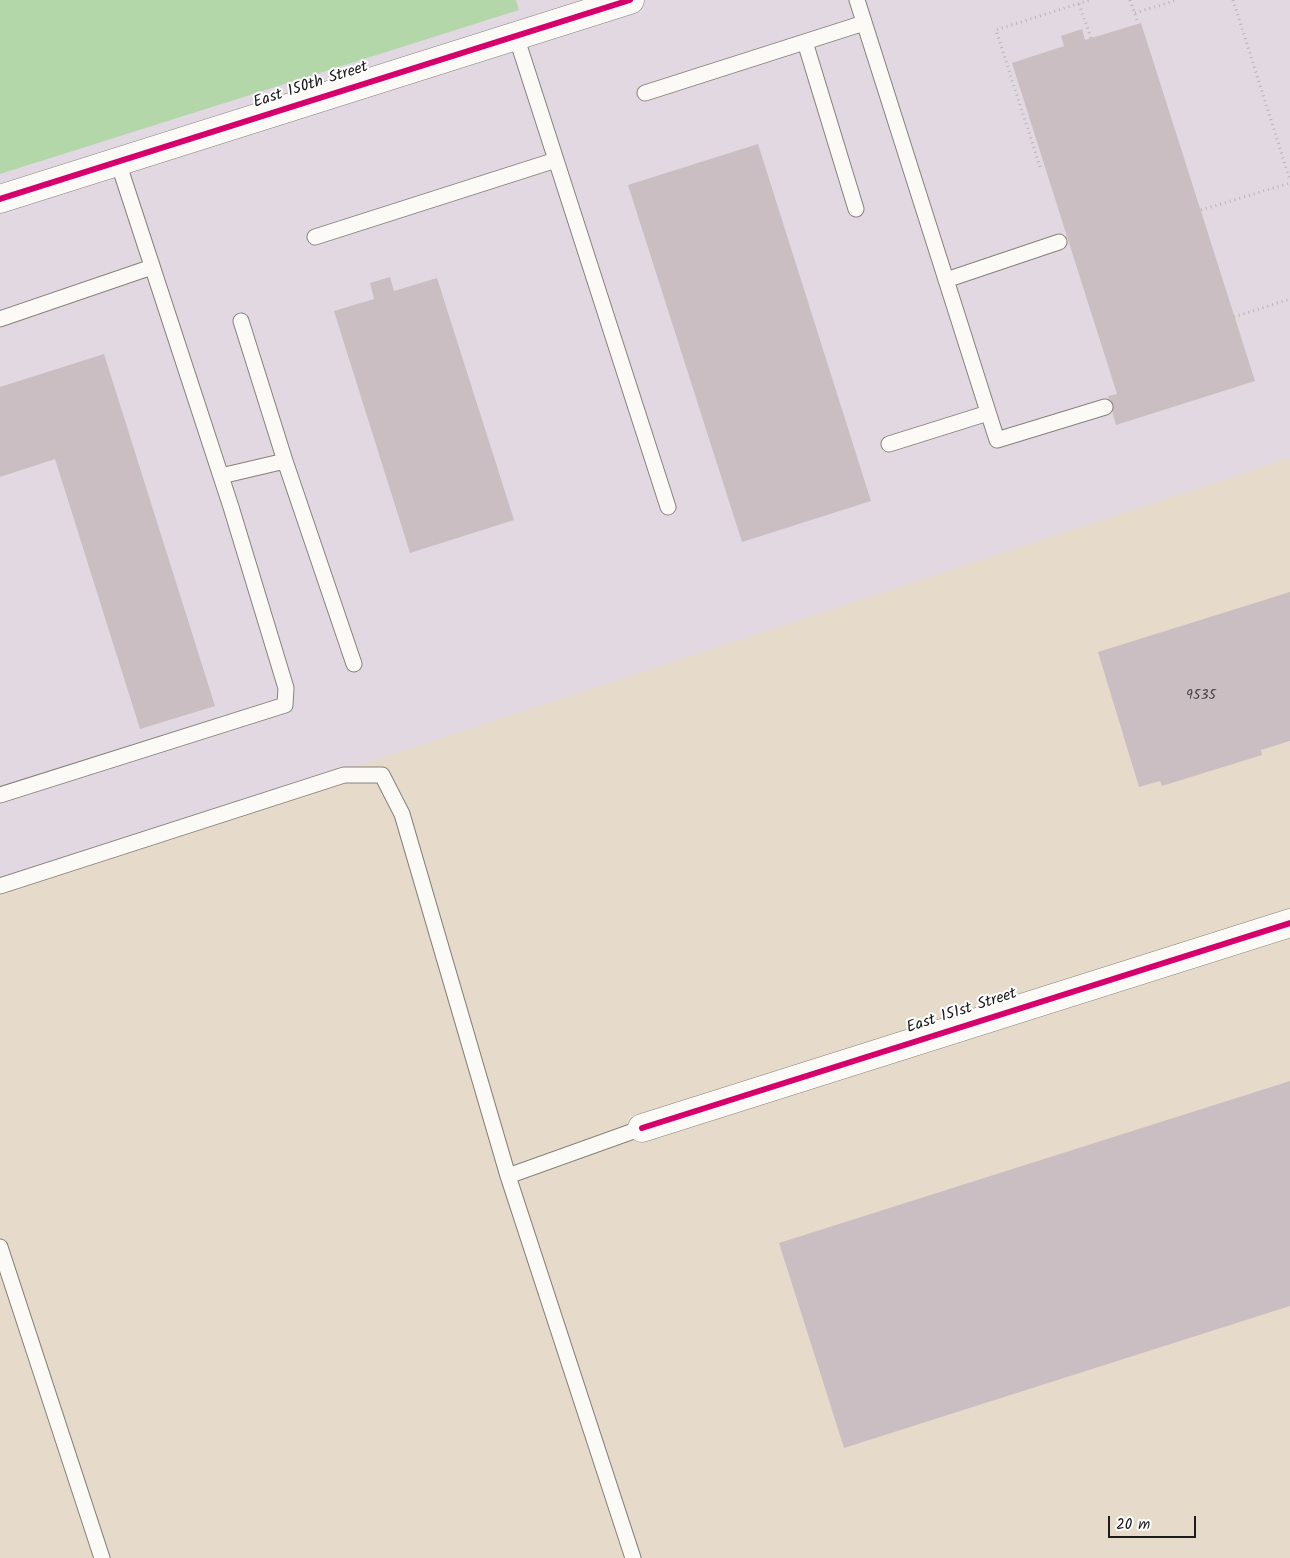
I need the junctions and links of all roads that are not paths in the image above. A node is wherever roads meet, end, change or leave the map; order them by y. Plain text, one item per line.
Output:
1 (630, 0) edge
2 (857, 0) edge
3 (864, 23) junction
4 (516, 36) junction
5 (805, 42) junction
6 (645, 93) dead end
7 (556, 160) junction
8 (118, 162) junction
9 (0, 199) edge
10 (856, 209) dead end
11 (315, 236) dead end
12 (1059, 242) dead end
13 (152, 267) junction
14 (946, 280) junction
15 (0, 319) edge
16 (241, 321) dead end
17 (1106, 407) dead end
18 (988, 412) junction
19 (889, 444) dead end
20 (285, 460) junction
21 (221, 476) junction
22 (668, 507) dead end
23 (354, 664) dead end
24 (0, 795) edge
25 (0, 886) edge
26 (1290, 923) edge
27 (642, 1128) joint
28 (508, 1176) junction
29 (0, 1247) edge
30 (102, 1558) edge
31 (634, 1558) edge

1 - 4 street, East 150th Street
2 - 3 lane
3 - 5 lane
3 - 14 lane
4 - 7 lane
4 - 8 street, East 150th Street
5 - 6 lane
5 - 10 lane
7 - 11 lane
7 - 22 lane
8 - 9 street, East 150th Street
8 - 13 lane
12 - 14 lane
13 - 15 lane
13 - 21 lane
14 - 18 lane
16 - 20 lane
17 - 18 lane
18 - 19 lane
20 - 21 lane
20 - 23 lane
21 - 24 lane
25 - 28 lane
26 - 27 street, East 151st Street
27 - 28 lane
28 - 31 lane
29 - 30 lane

